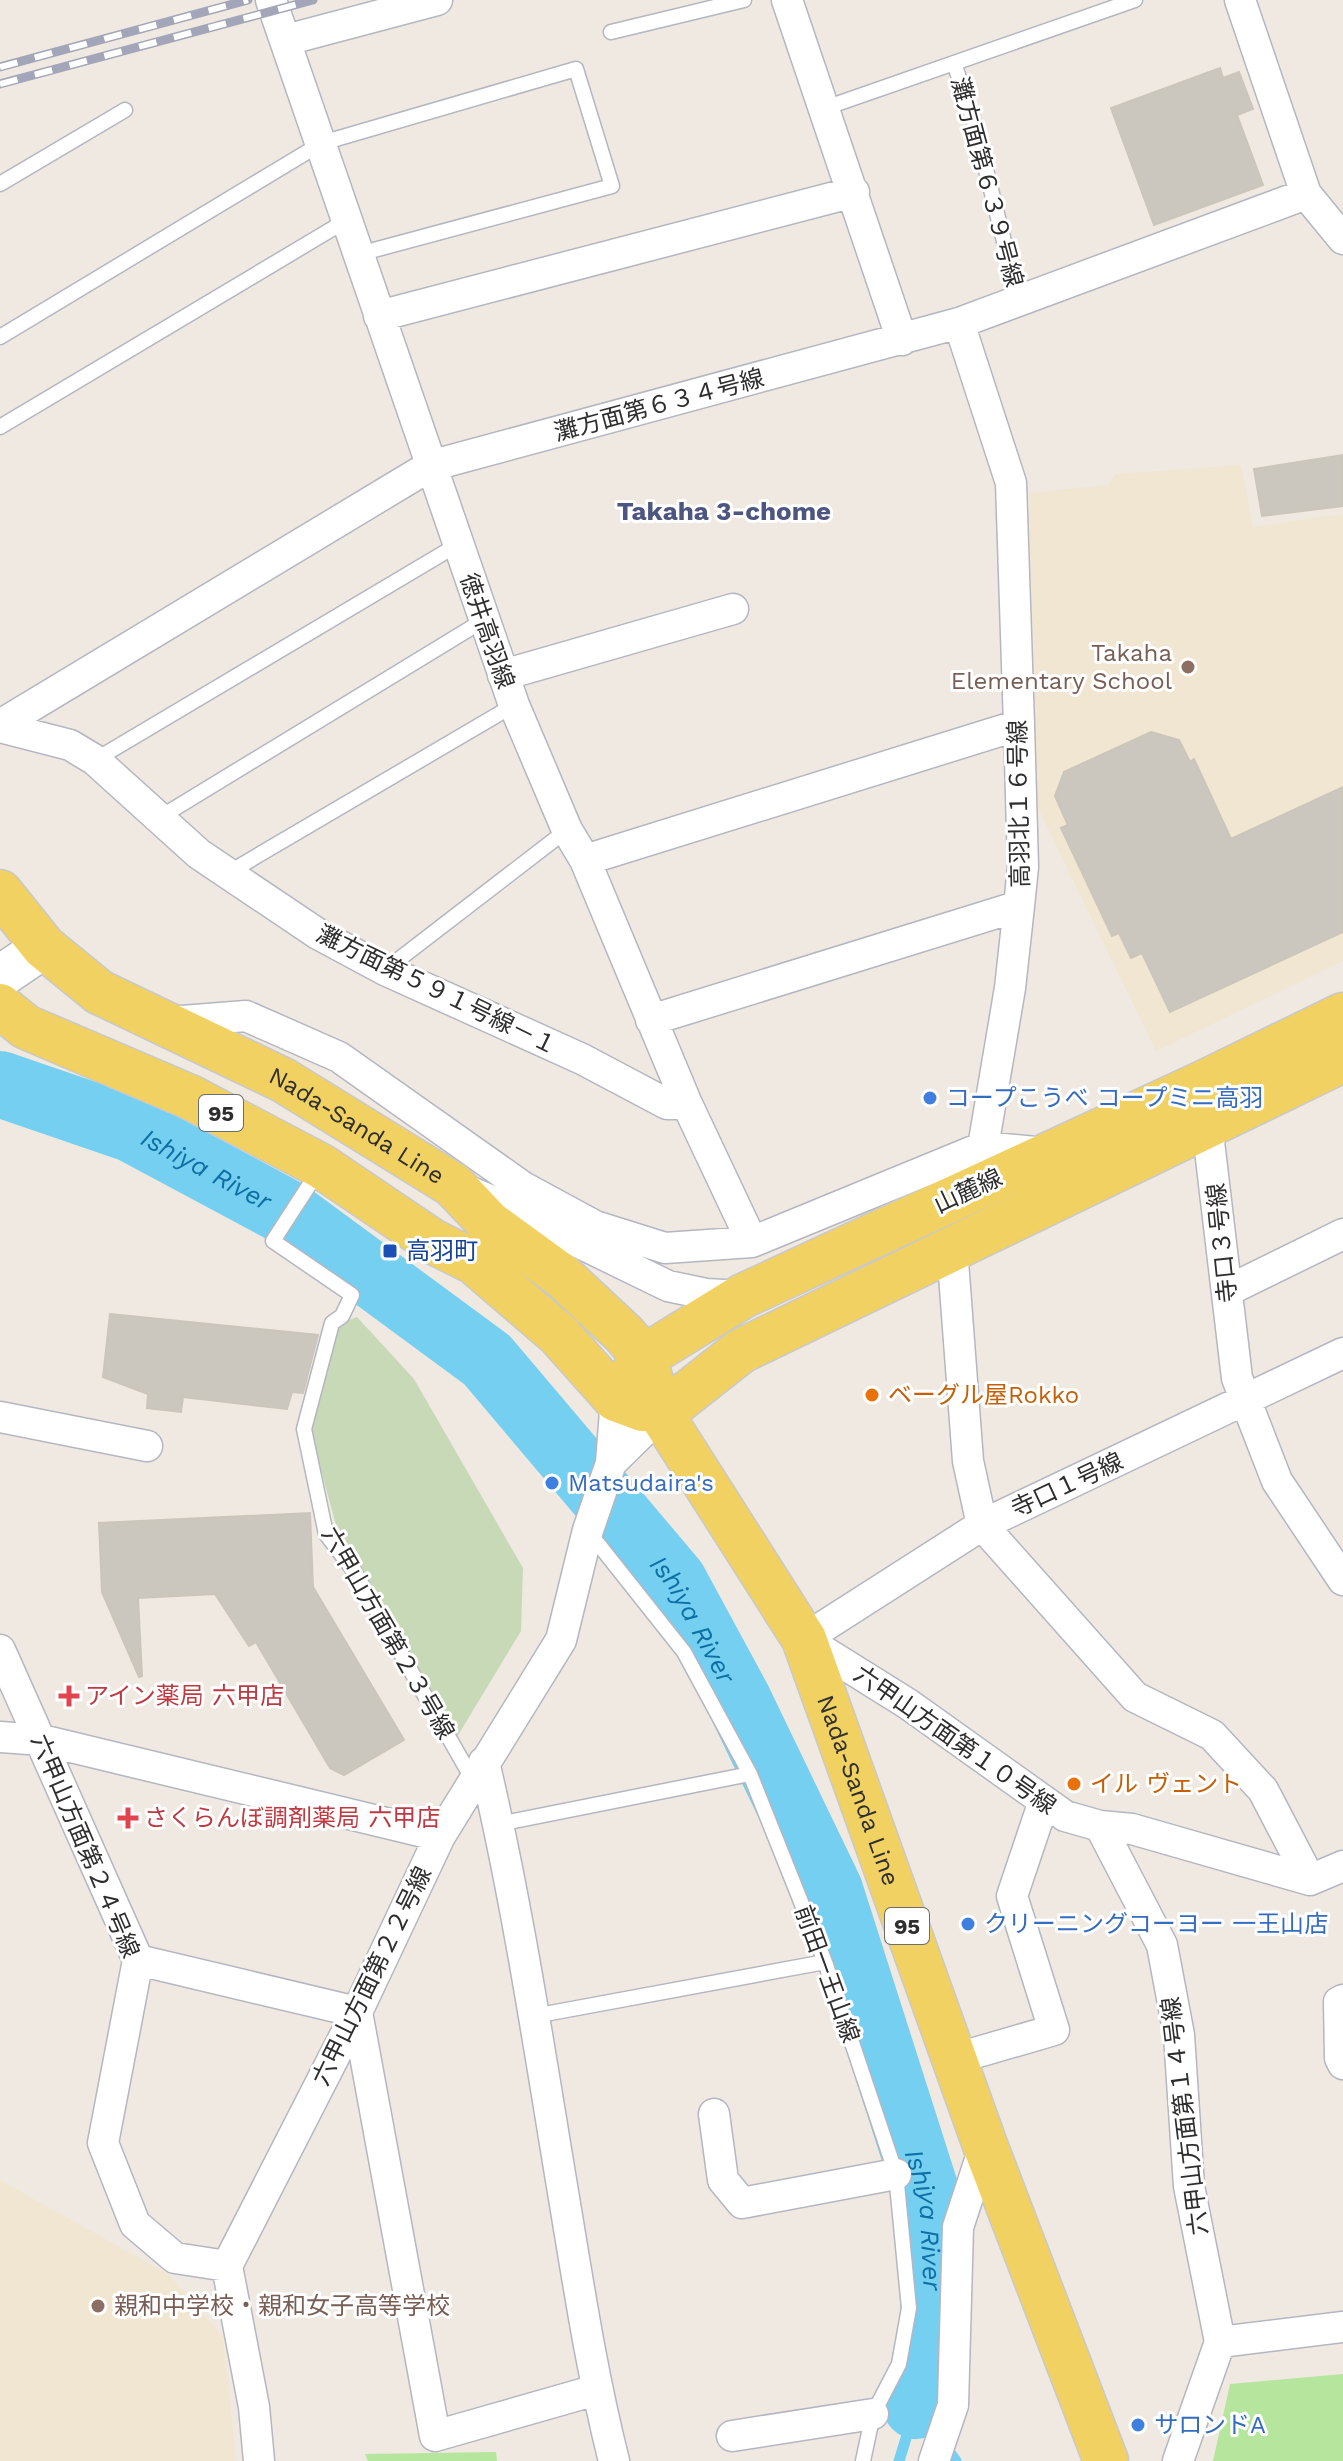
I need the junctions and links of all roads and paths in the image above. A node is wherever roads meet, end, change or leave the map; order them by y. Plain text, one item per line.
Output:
1 (271, 0) edge
2 (437, 0) edge
3 (744, 0) edge
4 (787, 0) edge
5 (1135, 0) edge
6 (1240, 0) edge
7 (611, 32) dead end
8 (286, 40) junction
9 (954, 63) junction
10 (825, 108) junction
11 (125, 110) dead end
12 (322, 143) junction
13 (0, 184) edge
14 (854, 192) junction
15 (1306, 194) junction
16 (347, 220) junction
17 (1343, 239) edge
18 (359, 254) junction
19 (1019, 301) junction
20 (379, 316) junction
21 (959, 323) junction
22 (0, 337) edge
23 (902, 340) junction
24 (0, 427) edge
25 (430, 466) junction
26 (457, 545) junction
27 (733, 609) dead end
28 (484, 620) junction
29 (503, 675) junction
30 (514, 705) junction
31 (1019, 725) junction
32 (0, 726) edge
33 (95, 760) junction
34 (159, 818) junction
35 (567, 830) junction
36 (585, 860) junction
37 (228, 873) junction
38 (0, 892) edge
39 (1019, 906) junction
40 (44, 947) junction
41 (385, 970) junction
42 (0, 977) edge
43 (0, 1006) edge
44 (1343, 1015) edge
45 (651, 1020) junction
46 (164, 1022) junction
47 (1343, 1060) edge
48 (687, 1104) junction
49 (1205, 1104) junction
50 (983, 1147) junction
51 (1048, 1153) junction
52 (319, 1170) junction
53 (453, 1185) junction
54 (1343, 1234) edge
55 (752, 1242) junction
56 (952, 1248) junction
57 (1227, 1291) junction
58 (743, 1296) junction
59 (1343, 1353) edge
60 (644, 1357) junction
61 (616, 1399) junction
62 (1246, 1400) junction
63 (661, 1414) junction
64 (0, 1417) edge
65 (147, 1446) dead end
66 (611, 1463) junction
67 (982, 1525) junction
68 (588, 1530) junction
69 (1343, 1580) edge
70 (804, 1639) junction
71 (0, 1650) edge
72 (0, 1737) edge
73 (42, 1740) junction
74 (479, 1771) junction
75 (750, 1774) junction
76 (1044, 1801) junction
77 (499, 1824) junction
78 (1100, 1826) junction
79 (440, 1836) junction
80 (1343, 1866) edge
81 (1310, 1880) junction
82 (138, 1960) junction
83 (825, 1962) junction
84 (1343, 2000) edge
85 (357, 2012) junction
86 (534, 2016) junction
87 (954, 2059) junction
88 (1343, 2064) edge
89 (714, 2114) dead end
90 (985, 2145) junction
91 (896, 2174) junction
92 (227, 2266) junction
93 (1343, 2327) edge
94 (1220, 2342) junction
95 (596, 2390) junction
96 (873, 2414) junction
97 (732, 2436) dead end
98 (259, 2461) edge
99 (614, 2461) edge
100 (863, 2461) edge
101 (934, 2461) edge
102 (1106, 2461) edge
103 (1178, 2461) edge

1 - 8 street, 徳井高羽線
2 - 8 street
3 - 7 lane
4 - 10 street
5 - 9 lane
6 - 15 street
8 - 12 street, 徳井高羽線
9 - 10 lane
9 - 19 lane, 灘方面第６３９号線
10 - 14 street
11 - 13 lane
12 - 16 street, 徳井高羽線
12 - 18 lane
12 - 22 lane
14 - 20 street
14 - 23 street
15 - 17 street
15 - 19 street, 灘方面第６３４号線
16 - 18 street, 徳井高羽線
16 - 24 lane
18 - 20 street, 徳井高羽線
19 - 21 street, 灘方面第６３４号線
20 - 25 street, 徳井高羽線
21 - 23 street, 灘方面第６３４号線
21 - 31 street, 高羽北１６号線
23 - 25 street, 灘方面第６３４号線
25 - 26 street, 徳井高羽線
25 - 32 street, 灘方面第６３４号線
26 - 28 street, 徳井高羽線
26 - 33 lane
27 - 29 street
28 - 29 street, 徳井高羽線
28 - 34 lane
29 - 30 street, 徳井高羽線
30 - 35 street, 徳井高羽線
30 - 37 lane
31 - 36 street
31 - 39 street, 高羽北１６号線
32 - 33 street, 灘方面第５９１号線－１
33 - 34 street, 灘方面第５９１号線－１
34 - 37 street, 灘方面第５９１号線－１
35 - 36 street, 徳井高羽線
35 - 41 lane
36 - 45 street, 徳井高羽線
37 - 41 street, 灘方面第５９１号線－１
38 - 40 main road, Nada-Sanda Line / 95
39 - 45 street
39 - 50 street, 高羽北１６号線
40 - 42 street
40 - 46 main road, Nada-Sanda Line / 95
41 - 48 street, 灘方面第５９１号線－１
43 - 52 main road, 95
44 - 49 main road, 山麓線
45 - 48 street, 徳井高羽線
46 - 53 main road, Nada-Sanda Line / 95
46 - 55 street
47 - 49 main road, 山麓線
48 - 55 street, 徳井高羽線
49 - 51 main road, 山麓線
49 - 56 main road, 山麓線
49 - 57 street, 寺口３号線
50 - 51 street
50 - 55 street
51 - 58 main road, 山麓線
52 - 61 main road, 95
52 - 74 lane, 六甲山方面第２３号線
53 - 58 street
53 - 60 main road, Nada-Sanda Line / 95
54 - 57 street
56 - 63 main road, 山麓線
56 - 67 street
57 - 62 street, 寺口３号線
58 - 60 main road, 山麓線
59 - 62 street, 寺口１号線
60 - 61 main road, 山麓線
60 - 63 main road, Nada-Sanda Line / 95
61 - 63 main road, 95
61 - 66 street
62 - 67 street, 寺口１号線
62 - 69 street, 寺口３号線
63 - 66 street
63 - 70 main road, Nada-Sanda Line / 95
64 - 65 street
66 - 68 street, 六甲山方面第２２号線
67 - 70 street, 寺口１号線
67 - 81 street
68 - 74 street, 六甲山方面第２２号線
68 - 75 lane, 前田一王山線
70 - 76 street, 六甲山方面第１０号線
70 - 87 main road, Nada-Sanda Line / 95
71 - 73 street, 六甲山方面第２４号線
72 - 73 street
73 - 79 street
73 - 82 street, 六甲山方面第２４号線
74 - 77 street
74 - 79 street, 六甲山方面第２２号線
75 - 77 lane
75 - 83 lane, 前田一王山線
76 - 78 street, 六甲山方面第１０号線
76 - 87 street
77 - 86 street
78 - 81 street, 六甲山方面第１０号線
78 - 94 street, 六甲山方面第１４号線
79 - 85 street, 六甲山方面第２２号線
80 - 81 street
82 - 85 street
82 - 92 street, 六甲山方面第２４号線
83 - 86 lane
83 - 91 lane, 前田一王山線
84 - 88 street
85 - 92 street, 六甲山方面第２２号線
85 - 95 street
86 - 95 street
87 - 90 main road, Nada-Sanda Line / 95
89 - 91 street
90 - 101 street
90 - 102 main road, Nada-Sanda Line / 95
91 - 96 lane, 前田一王山線
92 - 98 street
93 - 94 street
94 - 103 street
95 - 99 street
96 - 97 street
96 - 100 lane, 前田一王山線

